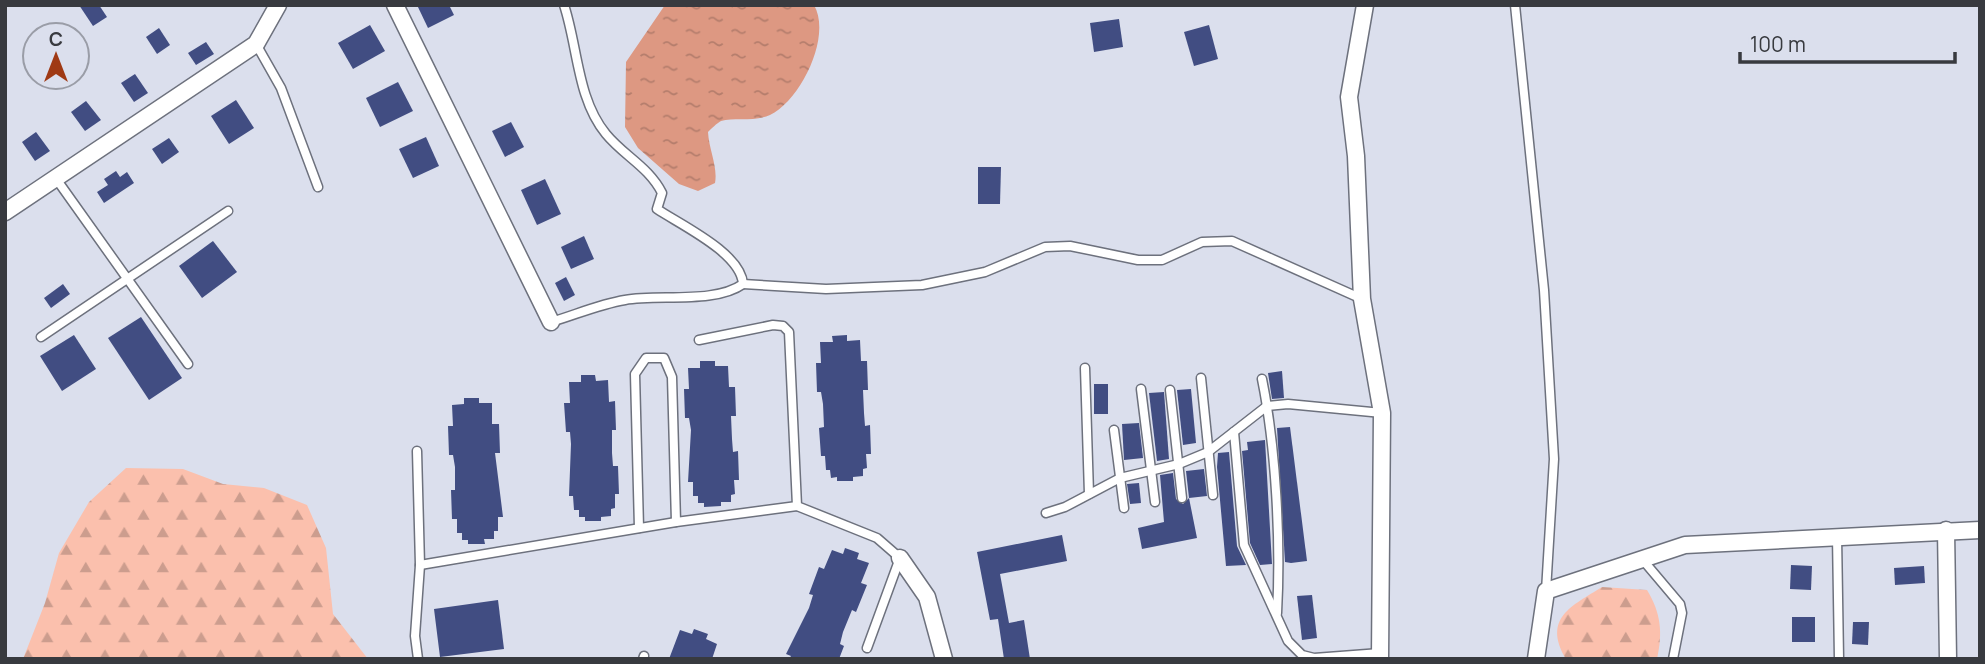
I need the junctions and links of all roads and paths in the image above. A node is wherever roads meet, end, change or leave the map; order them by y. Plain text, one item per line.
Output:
1 (278, 5) edge
2 (395, 5) edge
3 (564, 5) edge
4 (1365, 5) edge
5 (1515, 5) edge
6 (256, 44) junction
7 (57, 180) junction
8 (318, 187) dead end
9 (228, 211) dead end
10 (5, 212) edge
11 (127, 278) junction
12 (743, 284) junction
13 (1362, 299) junction
14 (551, 322) joint
15 (41, 337) dead end
16 (699, 340) dead end
17 (187, 363) dead end
18 (1085, 368) dead end
19 (1200, 378) dead end
20 (1262, 379) dead end
21 (1141, 389) dead end
22 (1170, 390) dead end
23 (1267, 406) junction
24 (1382, 414) junction
25 (1114, 430) dead end
26 (1234, 432) junction
27 (417, 451) dead end
28 (1208, 452) junction
29 (1179, 464) junction
30 (1151, 471) junction
31 (1120, 478) junction
32 (1089, 494) junction
33 (1213, 495) dead end
34 (1182, 498) dead end
35 (1155, 502) dead end
36 (797, 506) junction
37 (1124, 508) dead end
38 (1046, 513) dead end
39 (676, 522) junction
40 (639, 528) junction
41 (1946, 530) junction
42 (1980, 530) edge
43 (1837, 536) junction
44 (900, 558) junction
45 (1642, 559) junction
46 (420, 565) junction
47 (1546, 591) junction
48 (1277, 617) junction
49 (867, 649) dead end
50 (1380, 656) edge
51 (418, 659) edge
52 (944, 659) edge
53 (1536, 659) edge
54 (1673, 659) edge
55 (1839, 659) edge
56 (1948, 659) edge

1 - 6 street
2 - 14 street
3 - 12 lane
4 - 13 street
5 - 47 lane
6 - 7 street
6 - 8 lane
7 - 10 street
7 - 11 lane
9 - 11 lane
11 - 15 lane
11 - 17 lane
12 - 13 lane
12 - 14 lane
13 - 24 street
16 - 36 lane
18 - 32 lane
19 - 28 lane
20 - 23 lane
21 - 30 lane
22 - 29 lane
23 - 24 lane
23 - 26 lane
23 - 48 lane
24 - 50 street
25 - 31 lane
26 - 28 lane
26 - 48 lane
27 - 46 lane
28 - 29 lane
28 - 33 lane
29 - 30 lane
29 - 34 lane
30 - 31 lane
30 - 35 lane
31 - 32 lane
31 - 37 lane
32 - 38 lane
36 - 39 lane
36 - 44 lane
39 - 40 lane
39 - 40 lane
40 - 46 lane
41 - 42 street
41 - 43 street
41 - 56 street
43 - 45 street
43 - 55 lane
44 - 49 lane
44 - 52 street
45 - 47 street
45 - 54 lane
46 - 51 lane
47 - 53 street
48 - 50 lane

